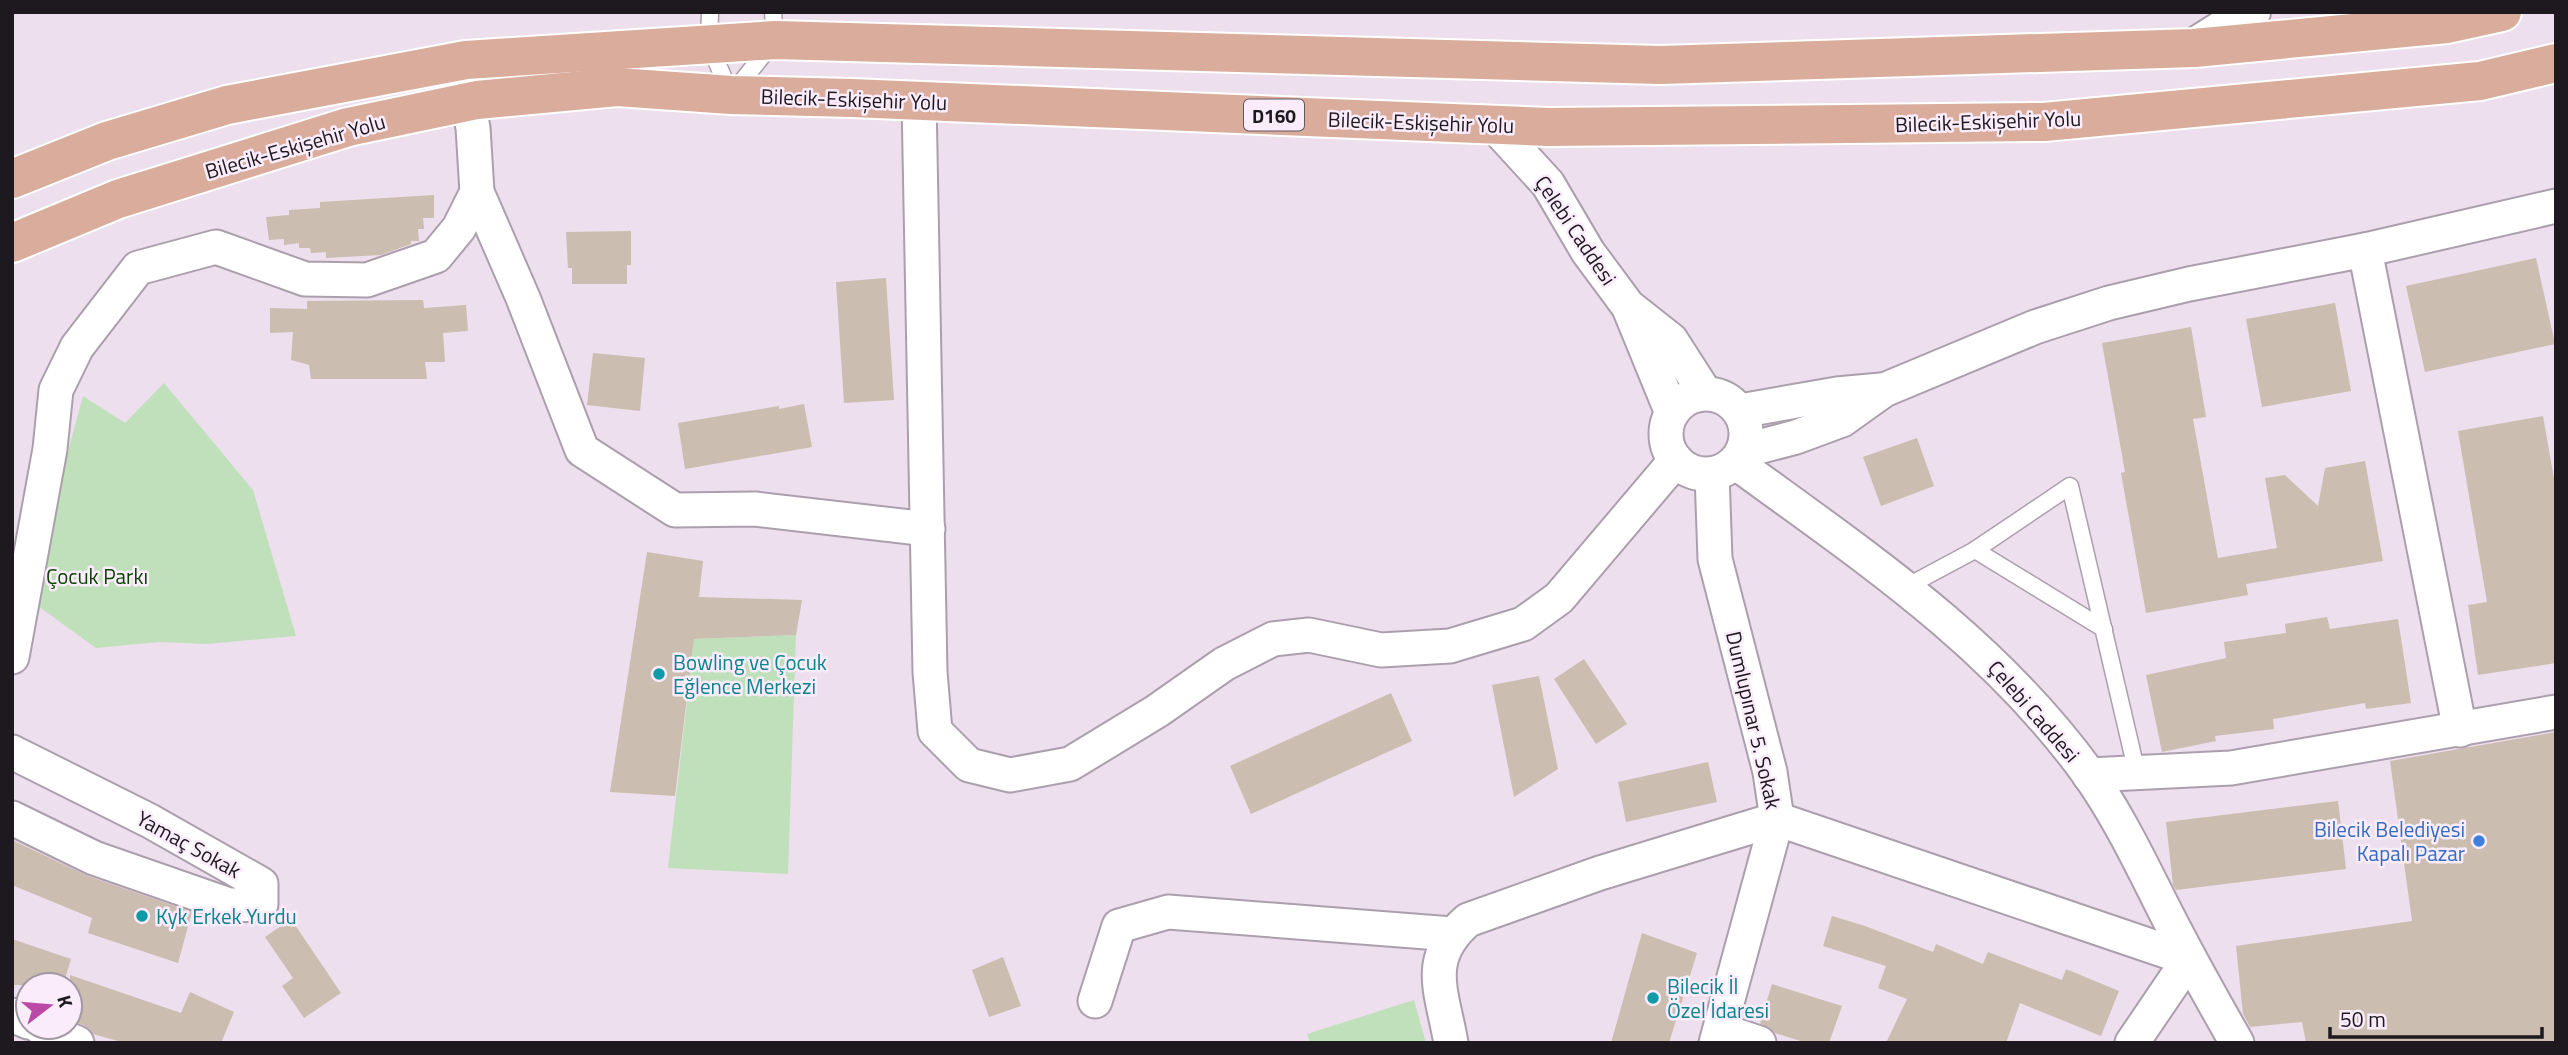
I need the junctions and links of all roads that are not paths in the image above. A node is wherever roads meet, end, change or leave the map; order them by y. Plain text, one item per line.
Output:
1 (2251, 12) edge
2 (2502, 12) edge
3 (774, 26) edge
4 (709, 28) edge
5 (2194, 48) junction
6 (2556, 63) edge
7 (731, 95) junction
8 (919, 100) junction
9 (468, 102) junction
10 (1494, 125) junction
11 (12, 178) edge
12 (477, 192) junction
13 (2556, 206) edge
14 (12, 243) edge
15 (2365, 250) junction
16 (1628, 306) junction
17 (1884, 390) junction
18 (1705, 393) junction
19 (1740, 411) junction
20 (1672, 413) junction
21 (1710, 463) junction
22 (928, 529) junction
23 (1975, 550) junction
24 (1906, 587) junction
25 (2104, 629) junction
26 (12, 657) edge
27 (2556, 712) edge
28 (2460, 730) junction
29 (12, 752) edge
30 (2137, 773) junction
31 (2089, 775) junction
32 (12, 818) edge
33 (1777, 820) junction
34 (1451, 934) junction
35 (2189, 959) junction
36 (1095, 1001) dead end
37 (1718, 1036) edge
38 (1451, 1043) edge
39 (1759, 1043) edge
40 (2132, 1043) edge
41 (2237, 1043) edge

1 - 5 street
2 - 5 main road
3 - 4 main road
3 - 5 main road
3 - 7 lane
4 - 7 lane
4 - 11 main road
6 - 10 main road, Bilecik-Eskişehir Yolu / D160
7 - 8 main road, Bilecik-Eskişehir Yolu / D160
7 - 9 main road, Bilecik-Eskişehir Yolu / D160
8 - 10 main road, Bilecik-Eskişehir Yolu / D160
8 - 22 street
9 - 12 street
9 - 14 main road, Bilecik-Eskişehir Yolu / D160
10 - 16 street, Çelebi Caddesi
12 - 22 street
12 - 26 street
13 - 15 street
15 - 17 street
15 - 28 street
16 - 18 street, Çelebi Caddesi
16 - 20 street, Çelebi Caddesi
17 - 19 street
17 - 21 street
18 - 19 street
18 - 20 street
19 - 21 street
20 - 21 street
21 - 22 street
21 - 24 street, Çelebi Caddesi
21 - 33 street, Dumlupınar 5. Sokak
23 - 24 lane
23 - 25 lane
23 - 25 lane
24 - 31 street, Çelebi Caddesi
25 - 30 lane
27 - 28 street
28 - 30 street
29 - 32 street, Yamaç Sokak
30 - 31 street
31 - 35 street, Çelebi Caddesi
33 - 34 street
33 - 35 street
33 - 37 street, Dumlupınar 5. Sokak
34 - 36 street
34 - 38 street
35 - 40 street
35 - 41 street, Çelebi Caddesi
37 - 39 street

